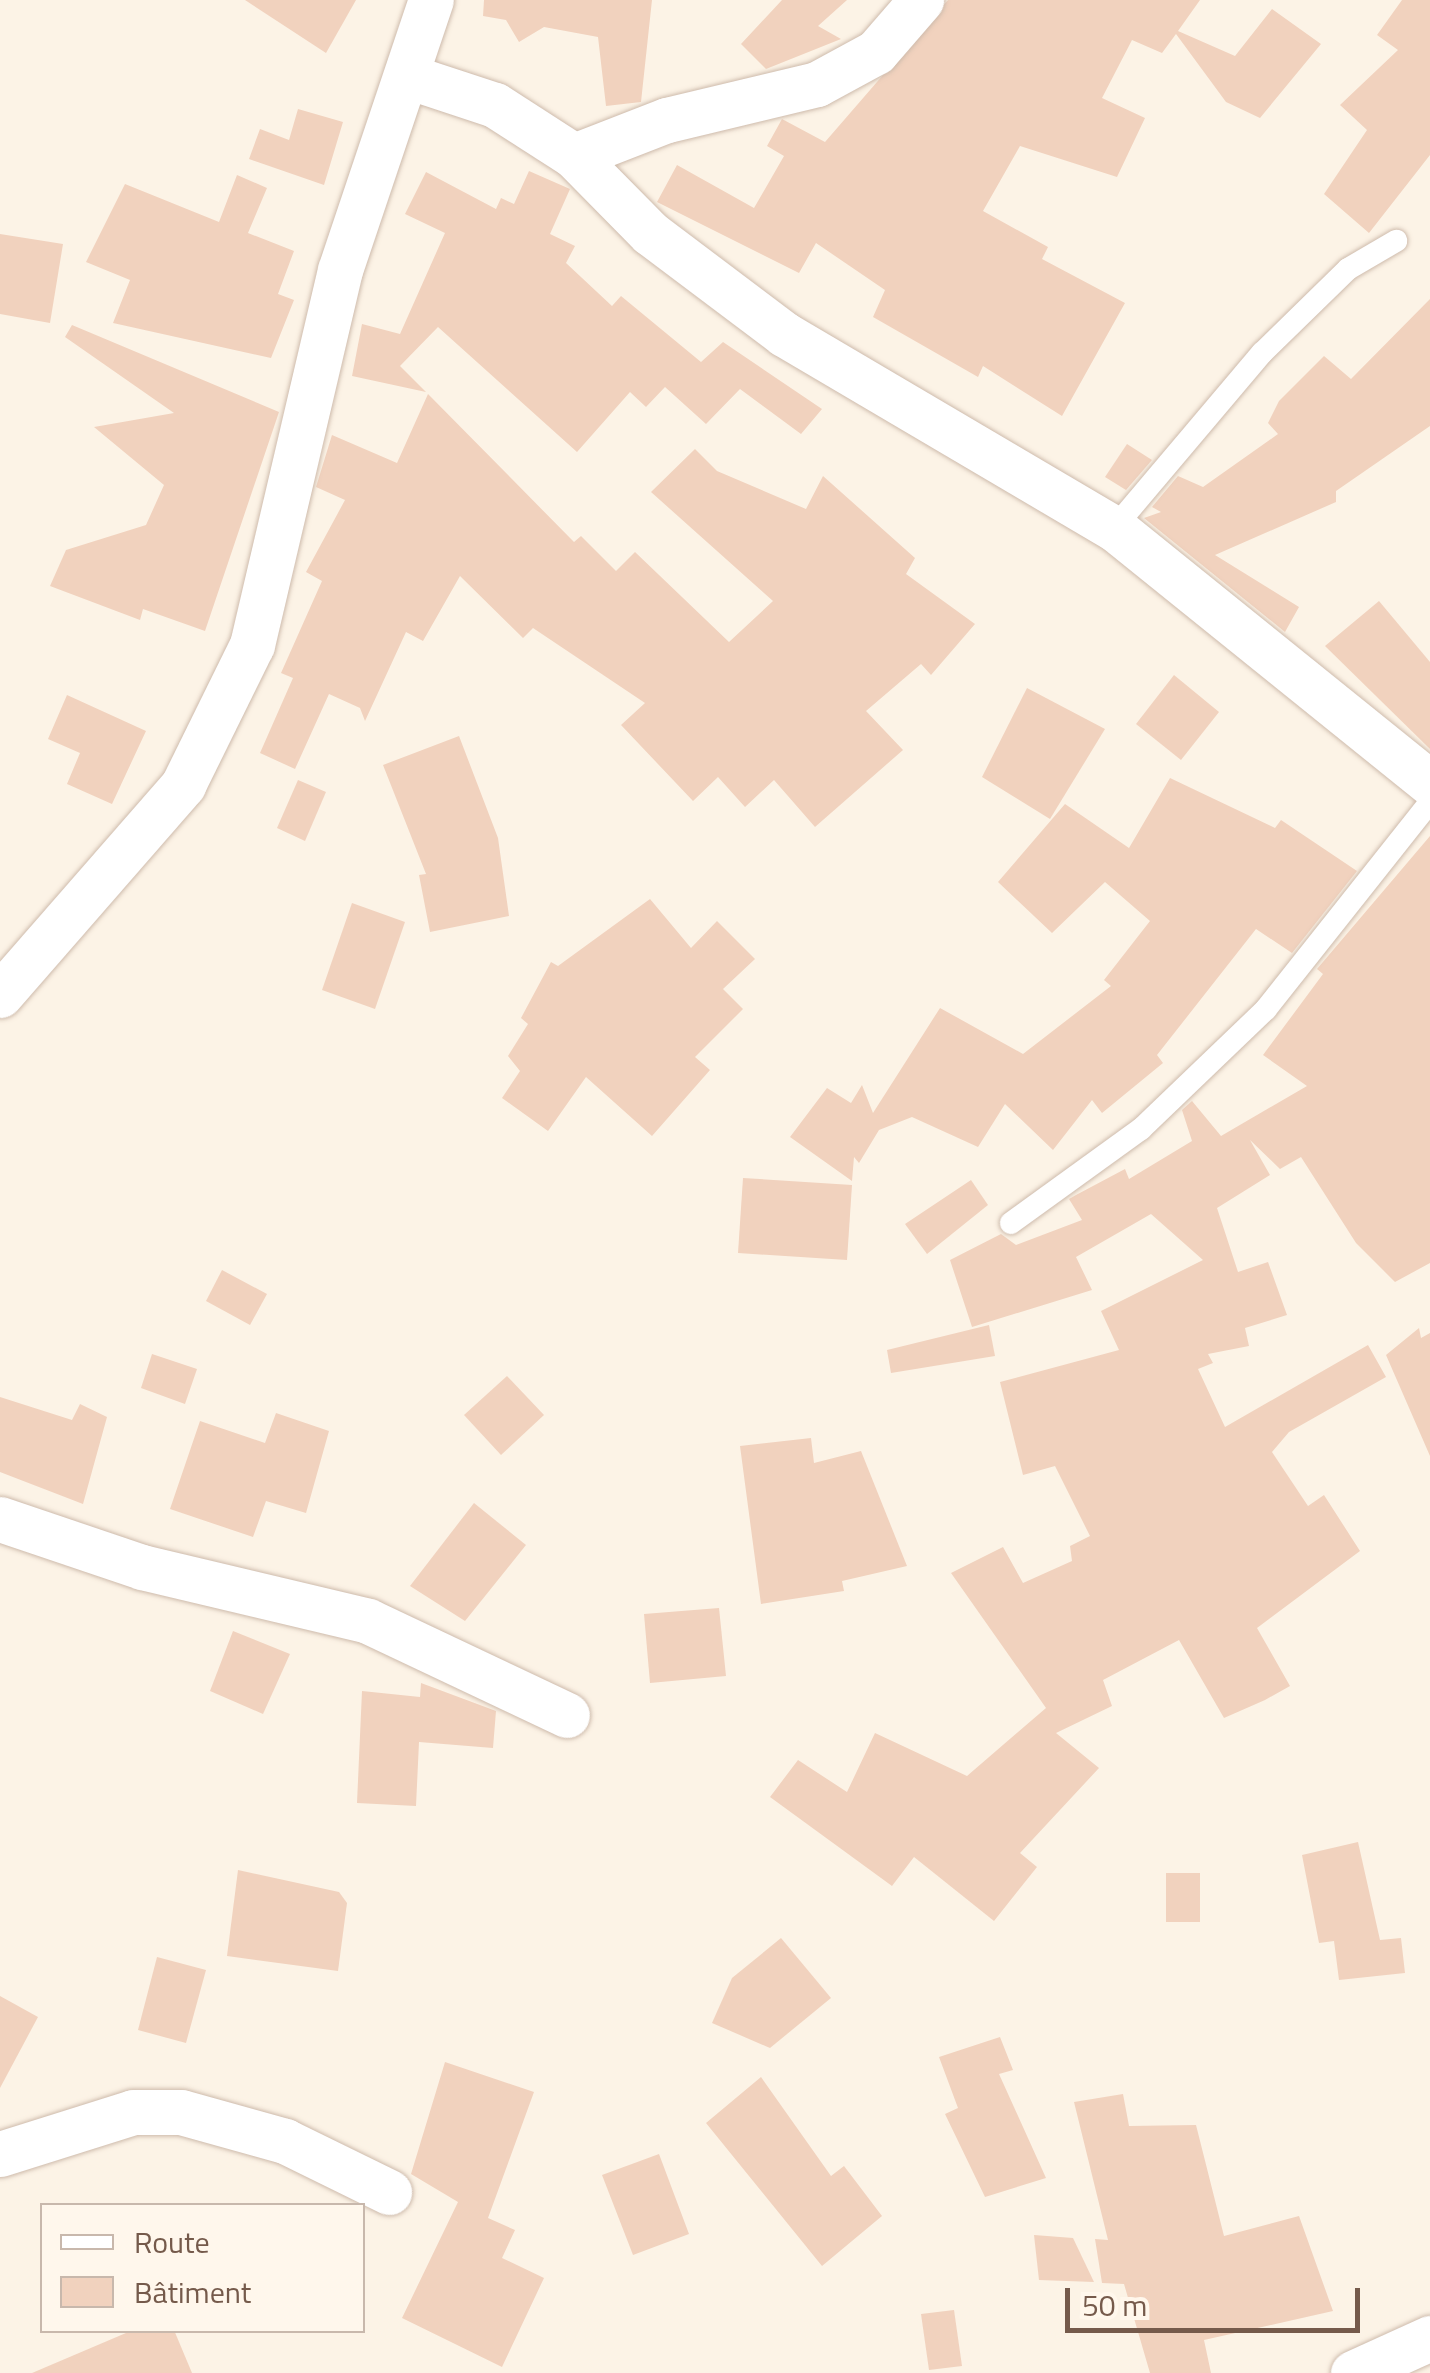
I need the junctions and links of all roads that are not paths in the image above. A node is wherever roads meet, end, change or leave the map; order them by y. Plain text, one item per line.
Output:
1 (431, 0) edge
2 (921, 0) edge
3 (410, 77) junction
4 (574, 156) junction
5 (1396, 241) dead end
6 (1114, 528) junction
7 (1430, 782) edge
8 (1430, 802) edge
9 (0, 995) edge
10 (1011, 1223) dead end
11 (0, 1519) edge
12 (567, 1715) dead end
13 (0, 2154) edge
14 (390, 2192) dead end
15 (1430, 2338) edge
16 (1353, 2373) edge

1 - 3 street
2 - 4 street
3 - 4 street
3 - 9 street
4 - 6 street
5 - 6 lane
6 - 7 street
8 - 10 lane
11 - 12 street
13 - 14 street
15 - 16 street

